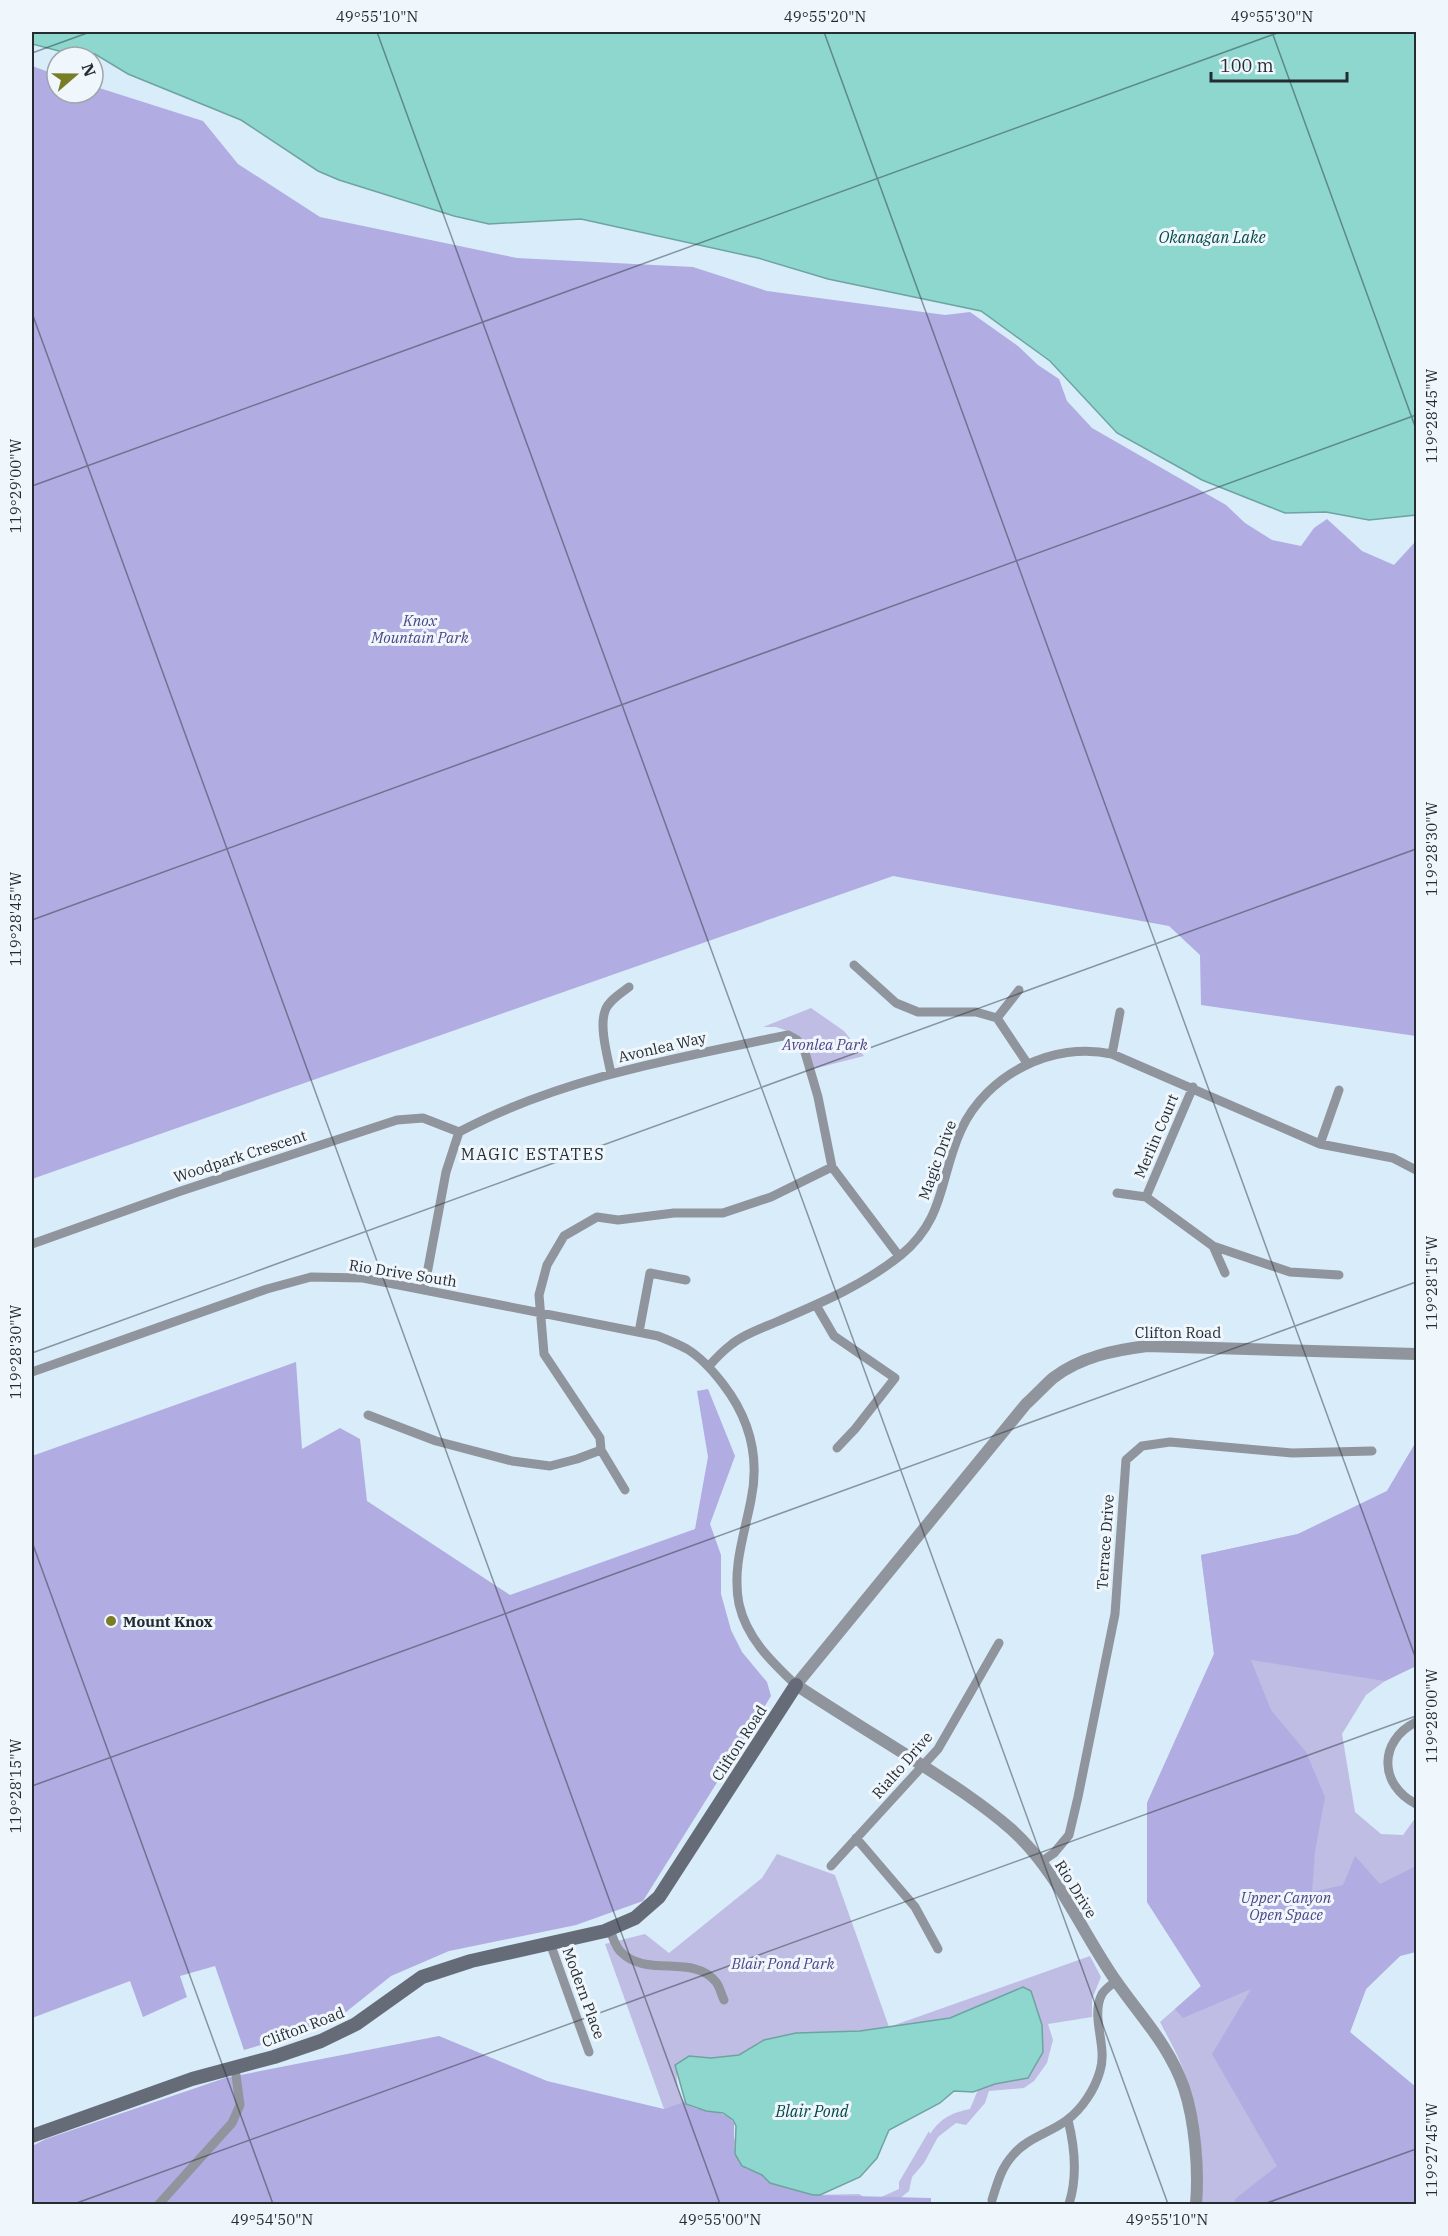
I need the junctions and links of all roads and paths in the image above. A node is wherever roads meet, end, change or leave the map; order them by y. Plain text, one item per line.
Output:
1 (854, 965) dead end
2 (629, 987) dead end
3 (1019, 990) dead end
4 (1120, 1012) dead end
5 (997, 1018) junction
6 (1112, 1054) junction
7 (1027, 1063) junction
8 (610, 1074) junction
9 (1193, 1087) junction
10 (1339, 1090) dead end
11 (459, 1132) junction
12 (1320, 1144) junction
13 (832, 1167) junction
14 (1416, 1170) edge
15 (1117, 1193) dead end
16 (1146, 1197) junction
17 (32, 1244) edge
18 (1213, 1246) junction
19 (899, 1256) junction
20 (1225, 1273) dead end
21 (1340, 1275) dead end
22 (686, 1280) dead end
23 (424, 1290) junction
24 (816, 1305) junction
25 (539, 1312) junction
26 (639, 1332) junction
27 (1416, 1354) edge
28 (709, 1366) junction
29 (32, 1372) edge
30 (368, 1415) dead end
31 (837, 1448) dead end
32 (601, 1450) junction
33 (1372, 1451) dead end
34 (625, 1490) dead end
35 (999, 1643) dead end
36 (796, 1685) junction
37 (1416, 1722) edge
38 (924, 1767) junction
39 (1416, 1804) edge
40 (856, 1838) junction
41 (1041, 1862) junction
42 (831, 1866) dead end
43 (609, 1929) junction
44 (550, 1943) junction
45 (938, 1949) dead end
46 (1116, 1981) junction
47 (724, 2000) dead end
48 (589, 2052) dead end
49 (236, 2068) junction
50 (1068, 2120) junction
51 (32, 2136) edge
52 (992, 2200) dead end
53 (159, 2205) edge
54 (1069, 2205) edge
55 (1196, 2205) edge

1 - 5 street
2 - 8 street
3 - 5 street
4 - 6 street
5 - 7 street
6 - 7 street, Magic Drive
6 - 9 street, Magic Drive
7 - 19 street, Magic Drive
8 - 11 street, Avonlea Way
8 - 13 street, Avonlea Way
9 - 12 street, Magic Drive
9 - 16 street, Merlin Court
10 - 12 street
11 - 17 street, Woodpark Crescent
11 - 23 street
12 - 14 street, Magic Drive
13 - 19 street, Avonlea Way
13 - 25 street
15 - 16 street, Merlin Court
16 - 18 street, Merlin Court
18 - 20 street, Merlin Court
18 - 21 street, Merlin Court
19 - 24 street, Magic Drive
22 - 26 street
23 - 25 street, Rio Drive South
23 - 29 street, Rio Drive South
24 - 28 street, Magic Drive
24 - 31 street
25 - 26 street, Rio Drive South
25 - 32 street
26 - 28 street, Rio Drive South
27 - 36 street, Clifton Road
28 - 36 street, Rio Drive South
30 - 32 street
32 - 34 street
33 - 41 street, Terrace Drive
35 - 38 street, Rialto Drive
36 - 38 street, Rio Drive
36 - 43 main road, Clifton Road
37 - 39 street
38 - 40 street, Rialto Drive
38 - 41 street, Rio Drive
40 - 42 street, Rialto Drive
40 - 45 street
41 - 46 street, Rio Drive
43 - 44 main road, Clifton Road
43 - 47 street
44 - 48 street, Modern Place
44 - 49 main road, Clifton Road
46 - 50 street
46 - 55 street, Rio Drive
49 - 51 main road, Clifton Road
49 - 53 street
50 - 52 street
50 - 54 street

